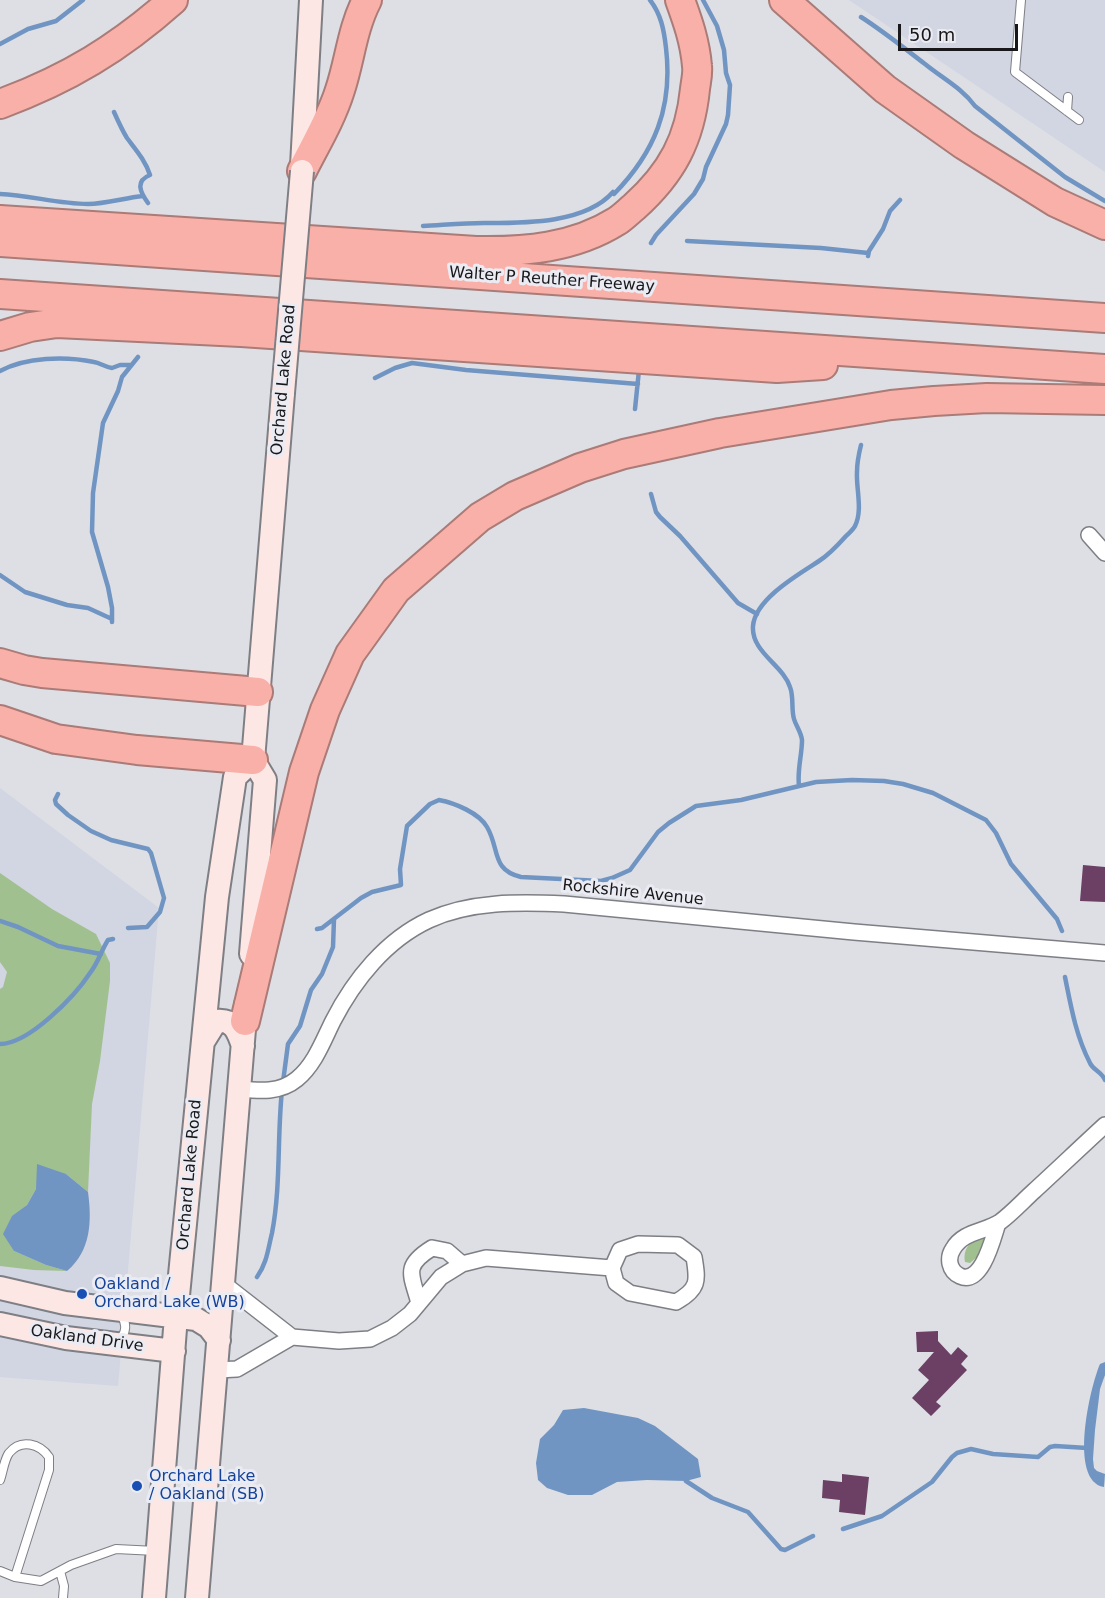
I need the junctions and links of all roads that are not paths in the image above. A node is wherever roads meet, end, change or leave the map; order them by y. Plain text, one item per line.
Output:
1 (172, 0) edge
2 (311, 0) edge
3 (367, 0) edge
4 (680, 0) edge
5 (784, 0) edge
6 (1021, 0) edge
7 (1068, 97) dead end
8 (0, 104) edge
9 (1067, 111) junction
10 (1079, 120) dead end
11 (302, 171) junction
12 (0, 220) edge
13 (1105, 225) edge
14 (0, 242) edge
15 (0, 294) edge
16 (1105, 318) edge
17 (0, 336) edge
18 (929, 357) junction
19 (1105, 369) edge
20 (1105, 400) edge
21 (1089, 535) dead end
22 (1105, 553) edge
23 (0, 663) edge
24 (258, 692) junction
25 (0, 720) edge
26 (253, 760) junction
27 (1105, 953) edge
28 (244, 1033) junction
29 (203, 1042) junction
30 (240, 1089) junction
31 (1105, 1125) edge
32 (998, 1223) dead end
33 (462, 1264) junction
34 (612, 1268) junction
35 (224, 1284) junction
36 (0, 1288) edge
37 (419, 1303) junction
38 (113, 1310) junction
39 (176, 1316) junction
40 (0, 1324) edge
41 (292, 1337) junction
42 (219, 1340) junction
43 (111, 1343) junction
44 (174, 1351) junction
45 (217, 1370) junction
46 (0, 1480) edge
47 (158, 1552) junction
48 (0, 1571) edge
49 (60, 1571) junction
50 (15, 1577) junction
51 (63, 1598) edge
52 (154, 1598) edge
53 (197, 1598) edge

1 - 8 highway
2 - 11 main road, Orchard Lake Road
3 - 11 highway
4 - 12 highway
5 - 13 highway
6 - 9 lane
7 - 9 lane
9 - 10 lane
11 - 24 main road, Orchard Lake Road, bridge
14 - 16 highway, Walter P Reuther Freeway
15 - 18 highway
17 - 18 highway
18 - 19 highway
20 - 28 highway
21 - 22 street
23 - 24 highway
24 - 26 main road, Orchard Lake Road
25 - 26 highway
26 - 28 main road, Orchard Lake Road
26 - 29 main road, Orchard Lake Road
27 - 30 street, Rockshire Avenue
28 - 29 main road
28 - 30 main road, Orchard Lake Road
29 - 39 main road, Orchard Lake Road
30 - 35 main road, Orchard Lake Road
31 - 32 street
33 - 34 street
33 - 37 street
33 - 37 street
34 - 34 street
35 - 41 street
35 - 42 main road, Orchard Lake Road
36 - 38 main road, Oakland Drive
37 - 41 street
38 - 39 main road, Oakland Drive
38 - 43 lane
39 - 42 main road, Oakland Drive
39 - 44 main road, Orchard Lake Road
40 - 43 main road, Oakland Drive
41 - 45 street
42 - 45 main road, Orchard Lake Road
43 - 44 main road, Oakland Drive
44 - 47 main road, Orchard Lake Road
45 - 53 main road, Orchard Lake Road
46 - 50 lane
47 - 49 lane
47 - 52 main road, Orchard Lake Road
48 - 50 lane
49 - 50 lane
49 - 51 lane

